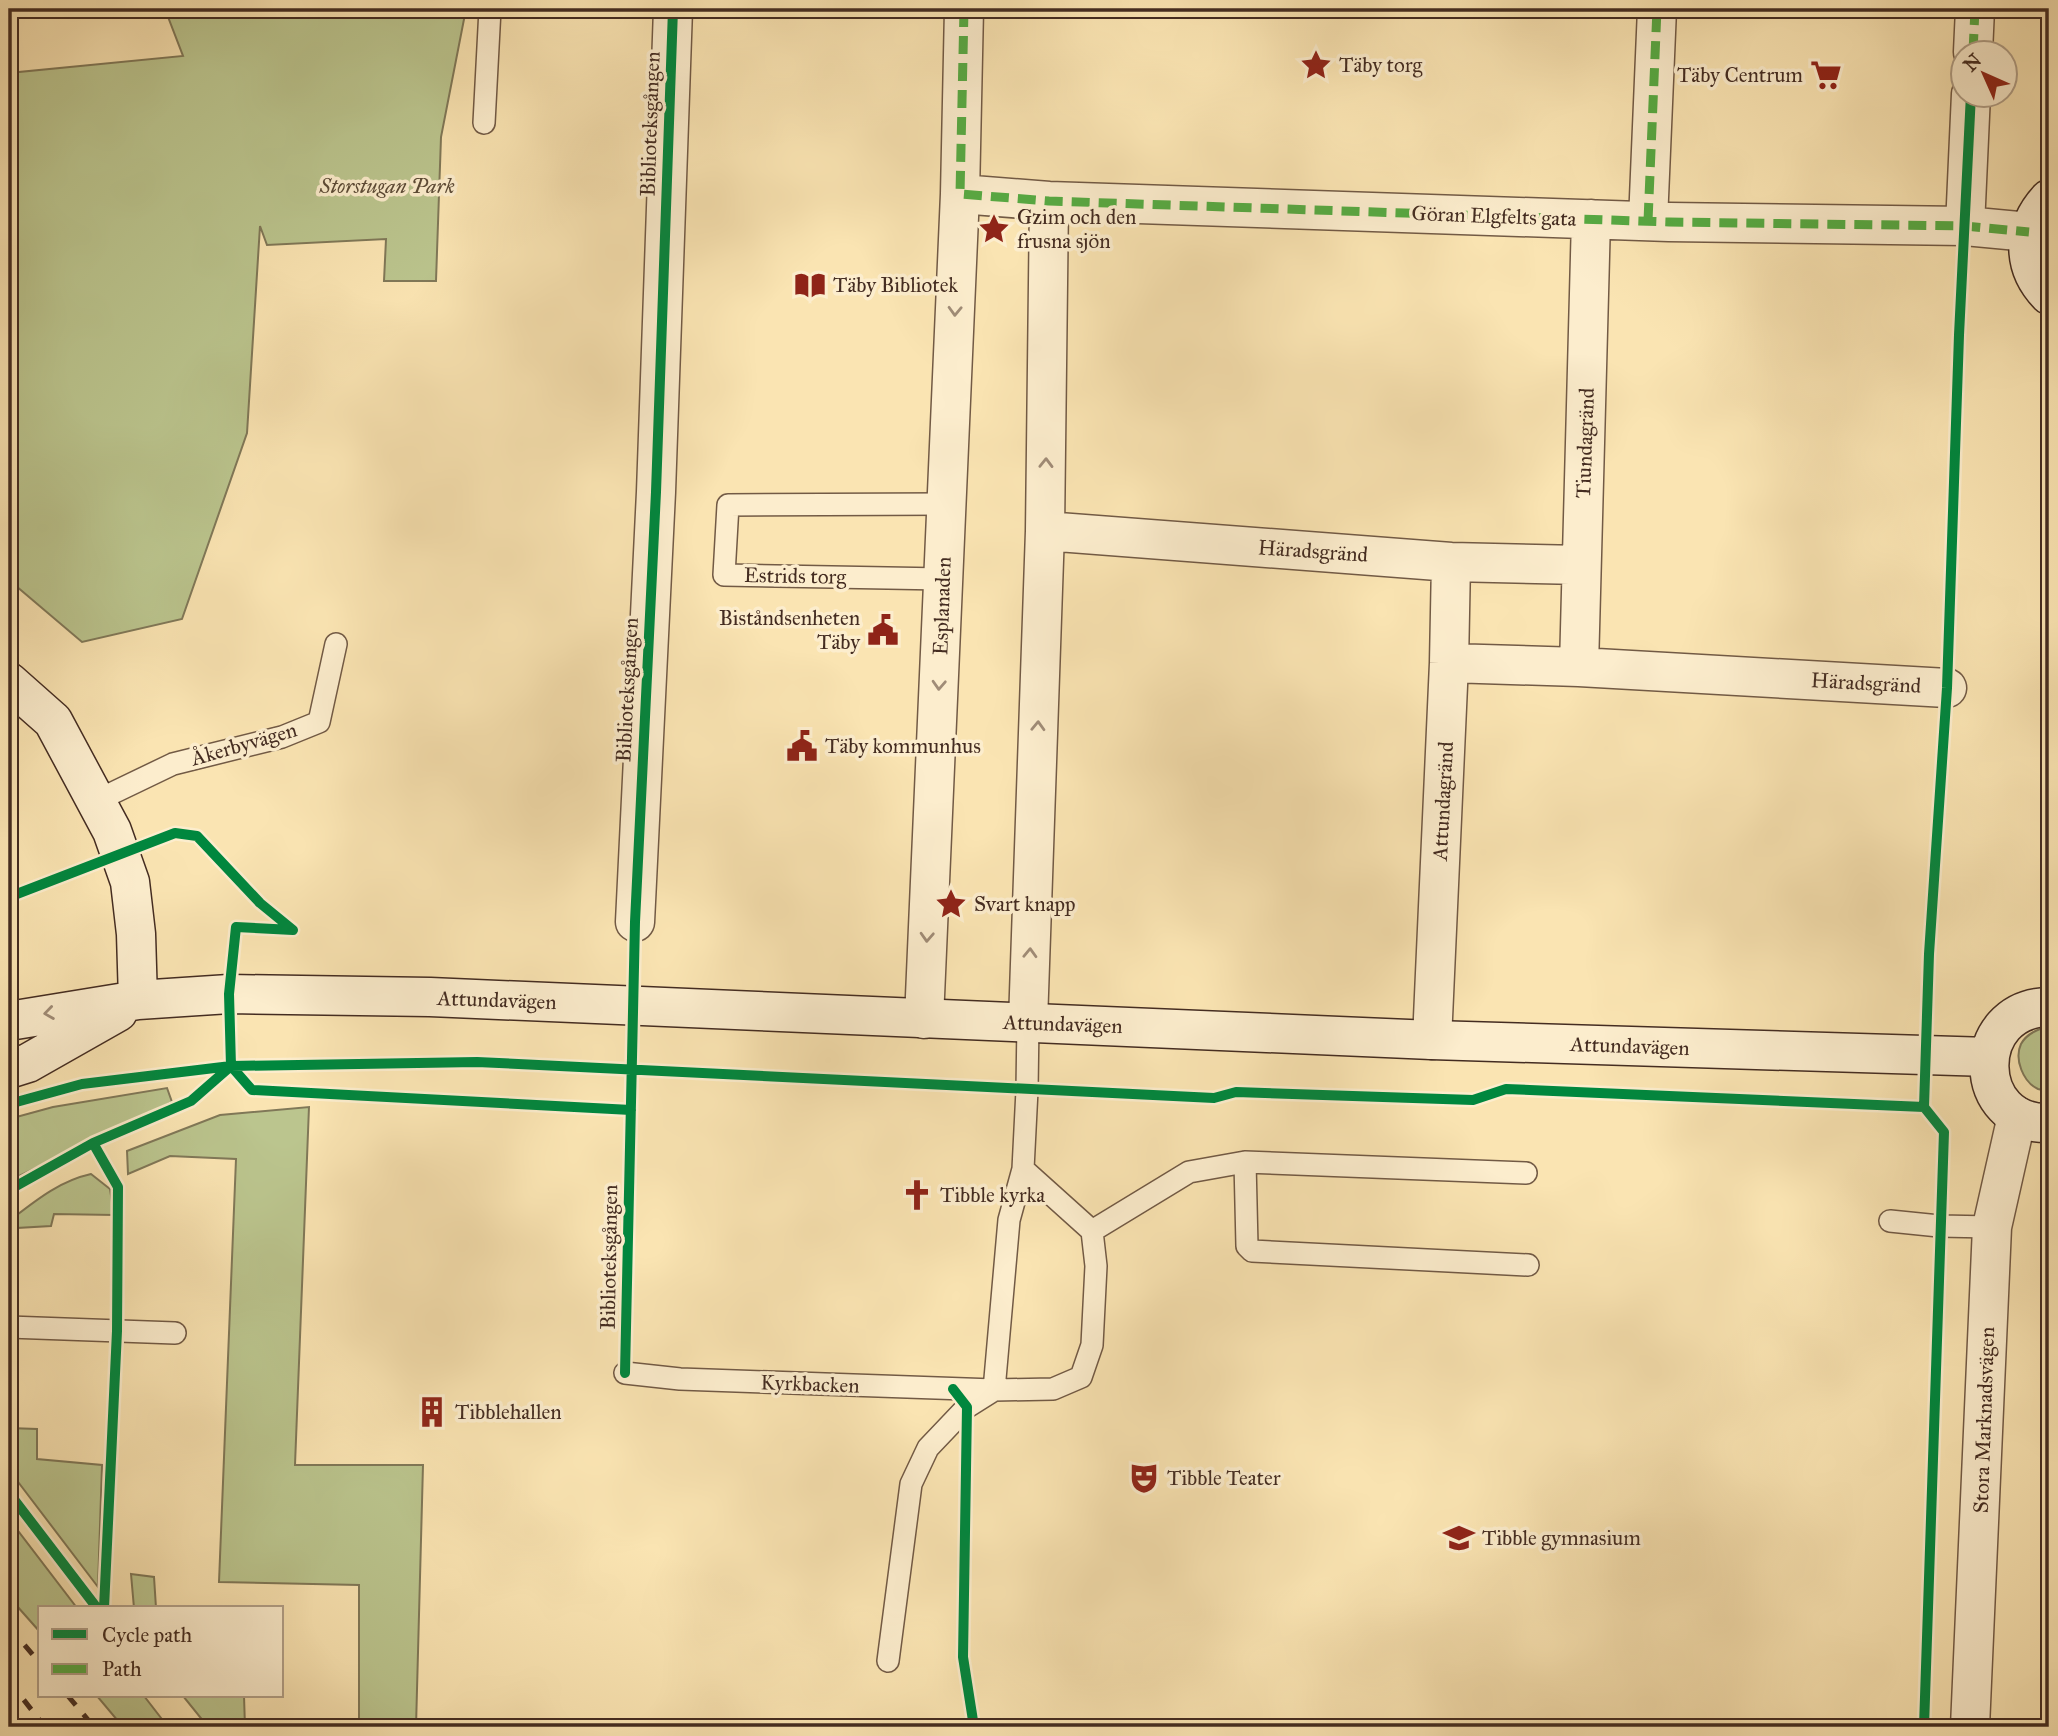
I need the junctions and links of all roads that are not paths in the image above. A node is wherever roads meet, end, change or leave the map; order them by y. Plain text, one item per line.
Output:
1 (490, 9) edge
2 (673, 9) edge
3 (964, 9) edge
4 (1657, 9) edge
5 (1976, 9) edge
6 (1974, 38) edge
7 (1971, 108) edge
8 (484, 123) dead end
9 (960, 194) junction
10 (2049, 199) edge
11 (1049, 201) junction
12 (1591, 219) junction
13 (1648, 221) junction
14 (1965, 226) junction
15 (2029, 232) junction
16 (2049, 295) edge
17 (946, 504) junction
18 (1045, 531) junction
19 (1451, 562) junction
20 (1581, 565) junction
21 (943, 579) junction
22 (336, 644) dead end
23 (1449, 663) junction
24 (1579, 667) junction
25 (9, 682) edge
26 (1947, 688) dead end
27 (96, 801) junction
28 (635, 922) dead end
29 (138, 1000) junction
30 (2049, 1007) edge
31 (924, 1018) junction
32 (9, 1021) edge
33 (1028, 1022) junction
34 (1432, 1040) junction
35 (1989, 1057) junction
36 (9, 1069) edge
37 (2033, 1119) edge
38 (1245, 1163) junction
39 (1023, 1169) junction
40 (1526, 1173) dead end
41 (1890, 1221) dead end
42 (1992, 1227) junction
43 (1092, 1231) junction
44 (1528, 1265) dead end
45 (9, 1326) edge
46 (175, 1333) dead end
47 (625, 1373) dead end
48 (994, 1390) junction
49 (888, 1661) dead end
50 (1970, 1727) edge

1 - 8 lane
2 - 28 street, Biblioteksgången
3 - 9 street, Esplanaden
4 - 13 street
5 - 6 street
7 - 14 street
9 - 11 street, Göran Elgfelts gata
9 -> 17 street, Esplanaden
10 - 15 street
11 - 12 street, Göran Elgfelts gata
18 -> 11 street
12 - 13 street, Göran Elgfelts gata
12 - 20 street, Tiundagränd
13 - 14 street, Göran Elgfelts gata
14 - 15 street, Göran Elgfelts gata
15 - 16 street
17 - 21 street, Esplanaden
17 - 21 lane, Estrids torg
18 - 19 street, Häradsgränd
33 -> 18 street
19 - 20 street, Häradsgränd
19 - 23 street, Attundagränd
20 - 24 street, Tiundagränd
21 -> 31 street, Esplanaden
22 - 27 lane, Åkerbyvägen
23 - 24 street, Häradsgränd
23 - 34 street, Attundagränd
24 - 26 street, Häradsgränd
25 - 27 street
27 - 29 street
29 - 31 street, Attundavägen
29 -> 32 street, Attundavägen
29 - 36 street, Attundavägen
30 - 35 street
31 - 33 street, Attundavägen
33 - 34 street, Attundavägen
33 - 39 lane
34 - 35 street, Attundavägen
35 - 37 street
37 - 42 street, Stora Marknadsvägen
38 - 40 lane
38 - 43 lane
38 - 44 lane
39 - 43 lane
39 - 48 lane
41 - 42 lane
42 - 50 street, Stora Marknadsvägen
43 - 48 lane, Kyrkbacken
45 - 46 lane
47 - 48 lane, Kyrkbacken
48 - 49 lane

